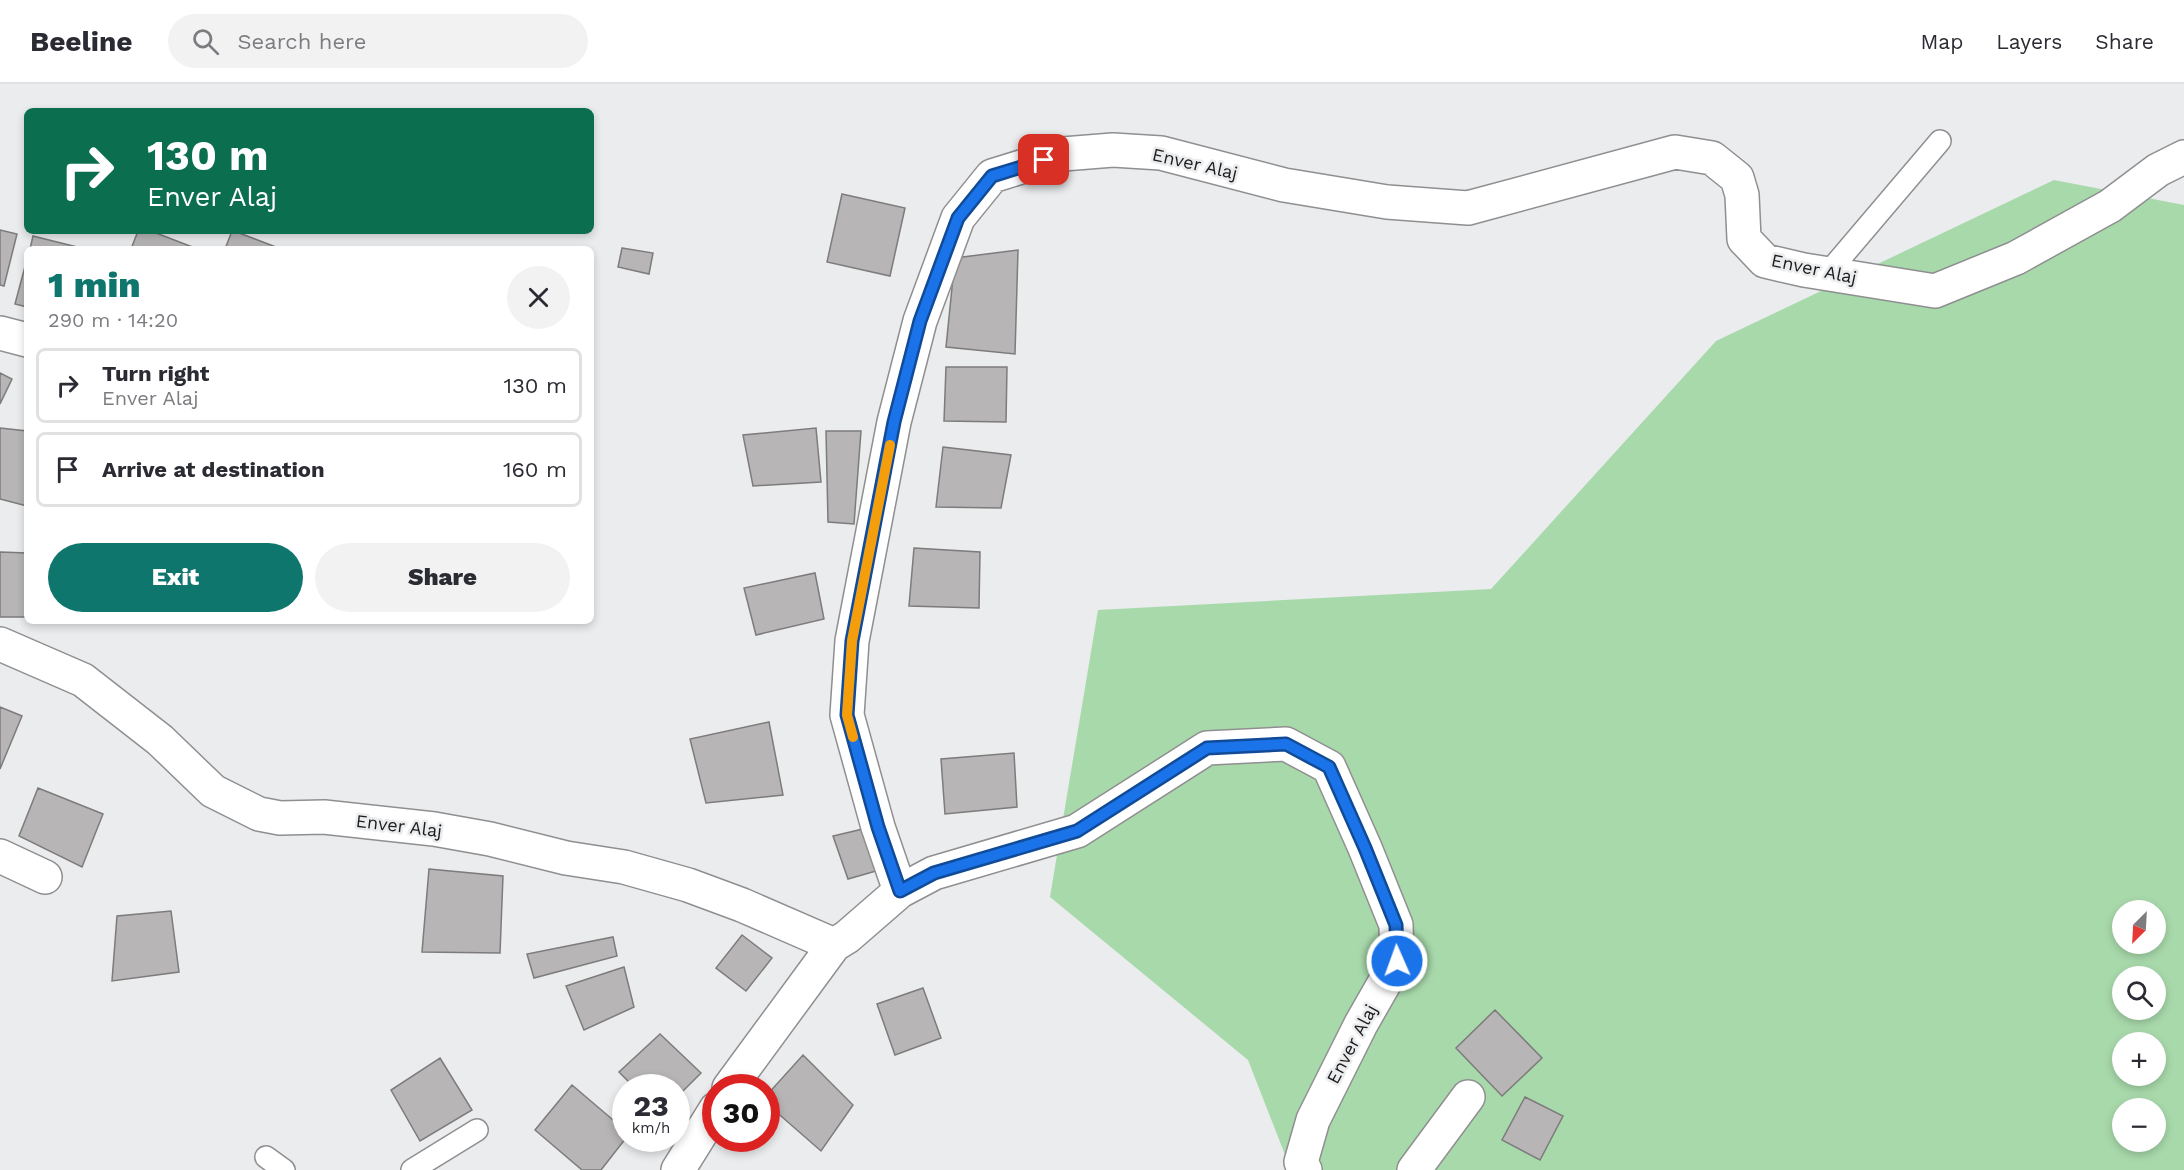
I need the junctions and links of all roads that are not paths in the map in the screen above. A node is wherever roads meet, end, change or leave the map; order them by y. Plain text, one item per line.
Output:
1 (1940, 141) dead end
2 (2184, 157) edge
3 (1827, 274) junction
4 (0, 333) edge
5 (24, 339) edge
6 (0, 644) edge
7 (0, 856) edge
8 (45, 877) dead end
9 (900, 891) junction
10 (834, 945) junction
11 (739, 1074) edge
12 (1468, 1097) dead end
13 (477, 1130) dead end
14 (702, 1131) edge
15 (266, 1157) dead end
16 (284, 1170) edge
17 (412, 1170) edge
18 (678, 1170) edge
19 (1305, 1170) edge
20 (1414, 1170) edge

1 - 3 lane
2 - 3 street, Enver Alaj
3 - 9 street, Enver Alaj
4 - 5 street
6 - 10 street, Enver Alaj
7 - 8 street
9 - 10 street
9 - 19 street, Enver Alaj
10 - 11 street
12 - 20 street
13 - 17 lane
14 - 18 street
15 - 16 lane

